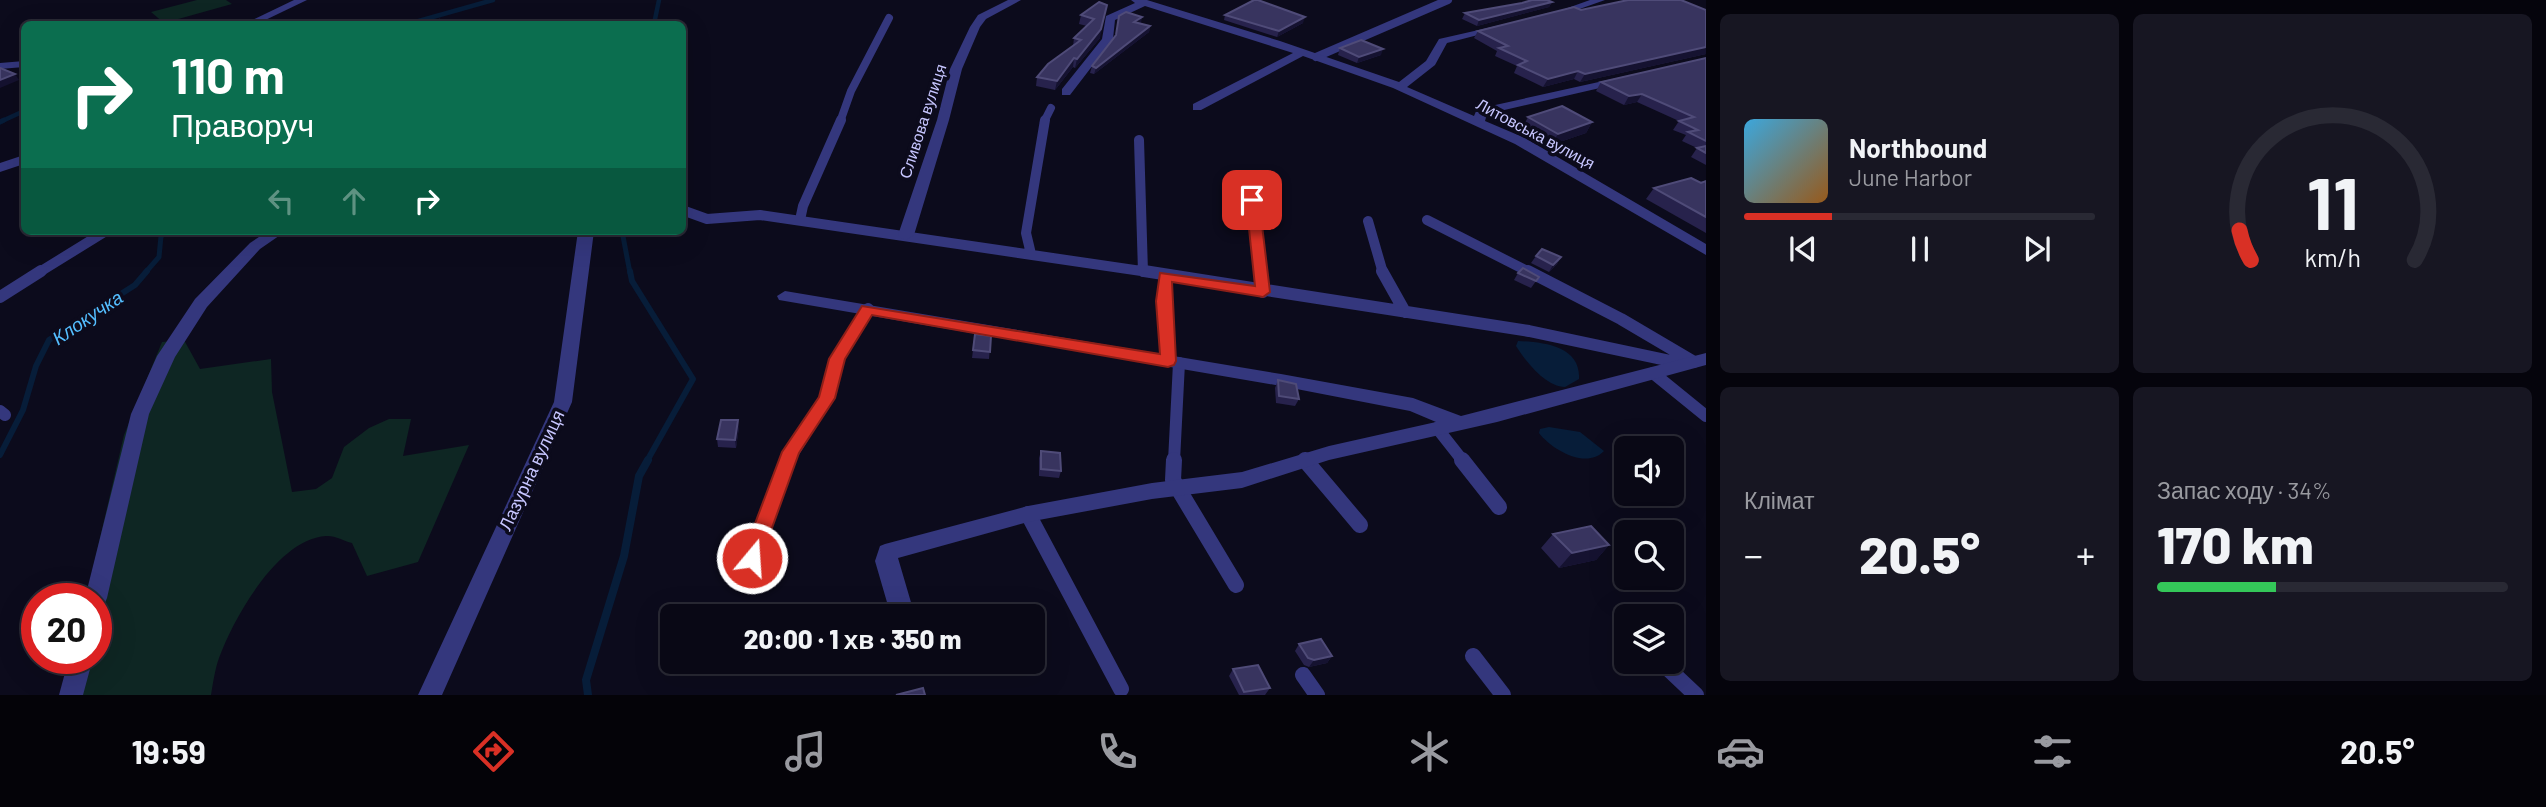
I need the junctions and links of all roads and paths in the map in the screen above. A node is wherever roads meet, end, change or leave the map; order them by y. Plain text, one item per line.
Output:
1 (302, 0) edge
2 (1016, 0) edge
3 (1448, 0) edge
4 (1600, 0) edge
5 (1140, 2) edge
6 (889, 18) dead end
7 (1535, 18) edge
8 (261, 21) edge
9 (1511, 23) edge
10 (1303, 52) junction
11 (1316, 57) junction
12 (21, 64) edge
13 (0, 66) edge
14 (1630, 77) edge
15 (1399, 86) junction
16 (1066, 92) dead end
17 (1197, 107) dead end
18 (1051, 108) dead end
19 (1479, 120) junction
20 (1139, 140) dead end
21 (21, 160) edge
22 (0, 168) edge
23 (1251, 185) dead end
24 (686, 211) edge
25 (800, 220) junction
26 (1427, 220) dead end
27 (1368, 221) dead end
28 (100, 235) edge
29 (272, 235) edge
30 (585, 235) edge
31 (906, 235) junction
32 (1706, 250) edge
33 (1031, 254) junction
34 (1143, 272) junction
35 (1165, 276) junction
36 (1263, 292) junction
37 (785, 296) dead end
38 (0, 297) edge
39 (868, 309) junction
40 (1405, 313) junction
41 (1174, 362) junction
42 (1695, 362) edge
43 (1653, 373) junction
44 (1706, 416) edge
45 (1446, 425) junction
46 (1305, 460) junction
47 (1177, 489) junction
48 (1499, 508) dead end
49 (1028, 514) junction
50 (1360, 525) dead end
51 (752, 558) dead end
52 (100, 583) edge
53 (1236, 585) dead end
54 (899, 604) edge
55 (1473, 656) dead end
56 (77, 674) edge
57 (1674, 674) edge
58 (1303, 675) dead end
59 (1121, 689) dead end
60 (71, 695) edge
61 (430, 695) edge
62 (1317, 695) edge
63 (1503, 695) edge
64 (1696, 695) edge

1 - 8 street
2 - 31 street, Сливова вулиця
3 - 11 lane
4 - 7 street
5 - 10 street, Литовська вулиця
5 - 16 street
6 - 25 lane
9 - 15 street
10 - 11 street, Литовська вулиця
10 - 17 street
11 - 15 street, Литовська вулиця
12 - 13 street
14 - 19 street
15 - 19 street, Литовська вулиця
18 - 33 lane
19 - 32 street, Литовська вулиця
20 - 34 lane
21 - 22 street
23 - 36 lane
24 - 25 lane
25 - 31 lane
26 - 42 lane
27 - 40 lane
28 - 38 lane
29 - 52 street
30 - 61 street, Лазурна вулиця
31 - 33 lane
33 - 34 lane
34 - 35 lane
35 - 36 lane
35 - 41 lane
36 - 40 lane
37 - 39 street
39 - 41 street
39 - 51 lane
40 - 42 lane
41 - 45 street
41 - 47 lane
42 - 43 street
43 - 44 lane
43 - 45 street
45 - 46 street
45 - 48 lane
46 - 47 street
46 - 50 lane
47 - 49 street
47 - 53 lane
49 - 54 street
49 - 59 lane
55 - 63 lane
56 - 60 street
57 - 64 lane
58 - 62 lane

